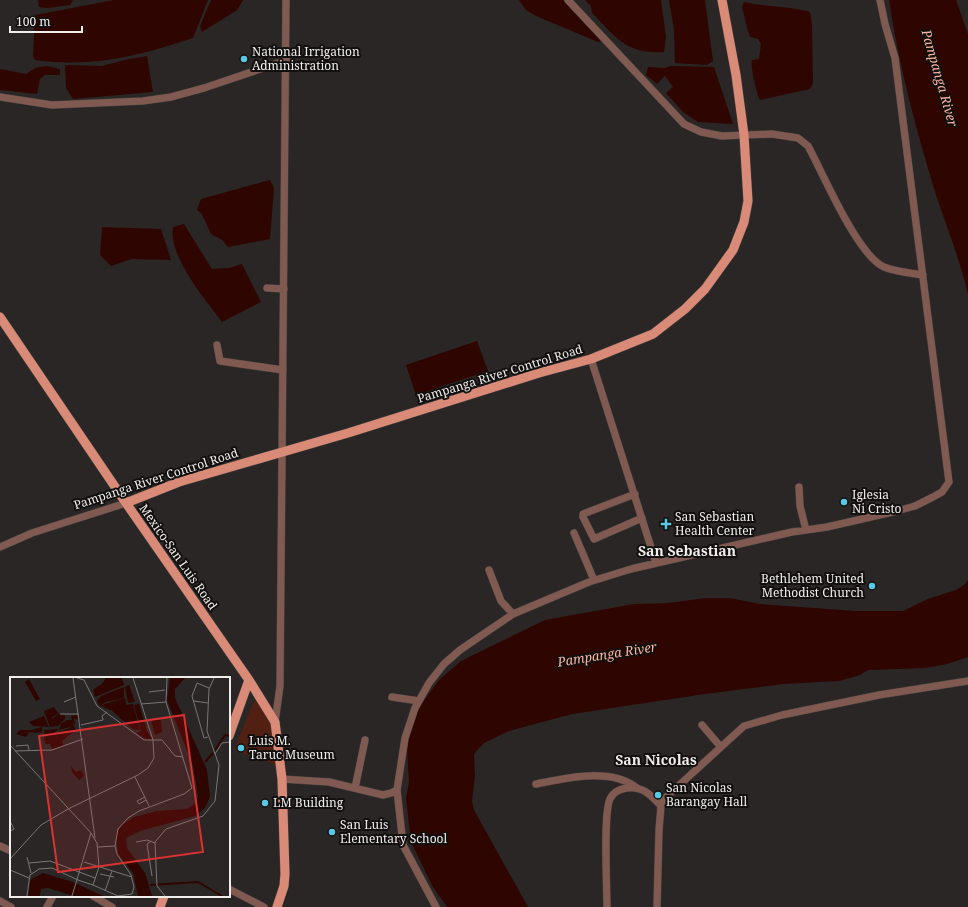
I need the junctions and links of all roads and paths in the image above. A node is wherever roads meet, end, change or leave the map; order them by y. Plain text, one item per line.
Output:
1 (286, 0) edge
2 (568, 0) edge
3 (722, 0) edge
4 (880, 0) edge
5 (287, 60) junction
6 (0, 97) edge
7 (744, 135) junction
8 (923, 274) junction
9 (267, 288) dead end
10 (284, 289) junction
11 (0, 317) edge
12 (217, 345) dead end
13 (590, 359) junction
14 (283, 370) junction
15 (282, 451) junction
16 (799, 487) dead end
17 (635, 494) junction
18 (126, 503) junction
19 (642, 518) junction
20 (806, 530) junction
21 (574, 533) dead end
22 (0, 547) edge
23 (656, 563) junction
24 (489, 570) dead end
25 (594, 580) junction
26 (513, 614) junction
27 (250, 680) junction
28 (968, 681) edge
29 (392, 697) dead end
30 (419, 701) junction
31 (275, 722) junction
32 (702, 725) dead end
33 (230, 733) edge
34 (366, 740) dead end
35 (720, 746) junction
36 (282, 779) junction
37 (536, 784) dead end
38 (354, 788) junction
39 (637, 788) junction
40 (397, 790) junction
41 (661, 806) junction
42 (0, 846) edge
43 (10, 851) edge
44 (230, 890) edge
45 (52, 897) edge
46 (95, 897) edge
47 (164, 897) edge
48 (0, 900) edge
49 (11, 907) edge
50 (47, 907) edge
51 (112, 907) edge
52 (160, 907) edge
53 (264, 907) edge
54 (277, 907) edge
55 (436, 907) edge
56 (607, 907) edge
57 (657, 907) edge

1 - 5 street
2 - 7 street
3 - 7 main road, Pampanga River Control Road
4 - 8 street
5 - 6 street
5 - 10 street
7 - 8 street
7 - 13 main road, Pampanga River Control Road
8 - 20 street
9 - 10 street
10 - 14 street
11 - 18 main road, Mexico-San Luis Road
12 - 14 street
13 - 15 main road, Pampanga River Control Road
13 - 17 street
14 - 15 street
15 - 18 main road, Pampanga River Control Road
15 - 31 street
16 - 20 street
17 - 19 street
17 - 19 street
18 - 22 street, Pampanga River Control Road
18 - 27 main road, Mexico-San Luis Road
19 - 23 street
20 - 23 street
21 - 25 street
23 - 25 street
24 - 26 street
25 - 26 street
26 - 30 street
27 - 31 main road, Mexico-San Luis Road
27 - 33 main road
28 - 35 street
29 - 30 street
30 - 40 street
31 - 36 main road
32 - 35 street
34 - 38 street
35 - 41 street
36 - 38 street
36 - 54 main road
37 - 39 street
38 - 40 street
39 - 41 street
39 - 56 street
40 - 55 street
41 - 57 street
42 - 43 street
44 - 53 street
45 - 50 street
46 - 51 street
47 - 52 main road
48 - 49 street

